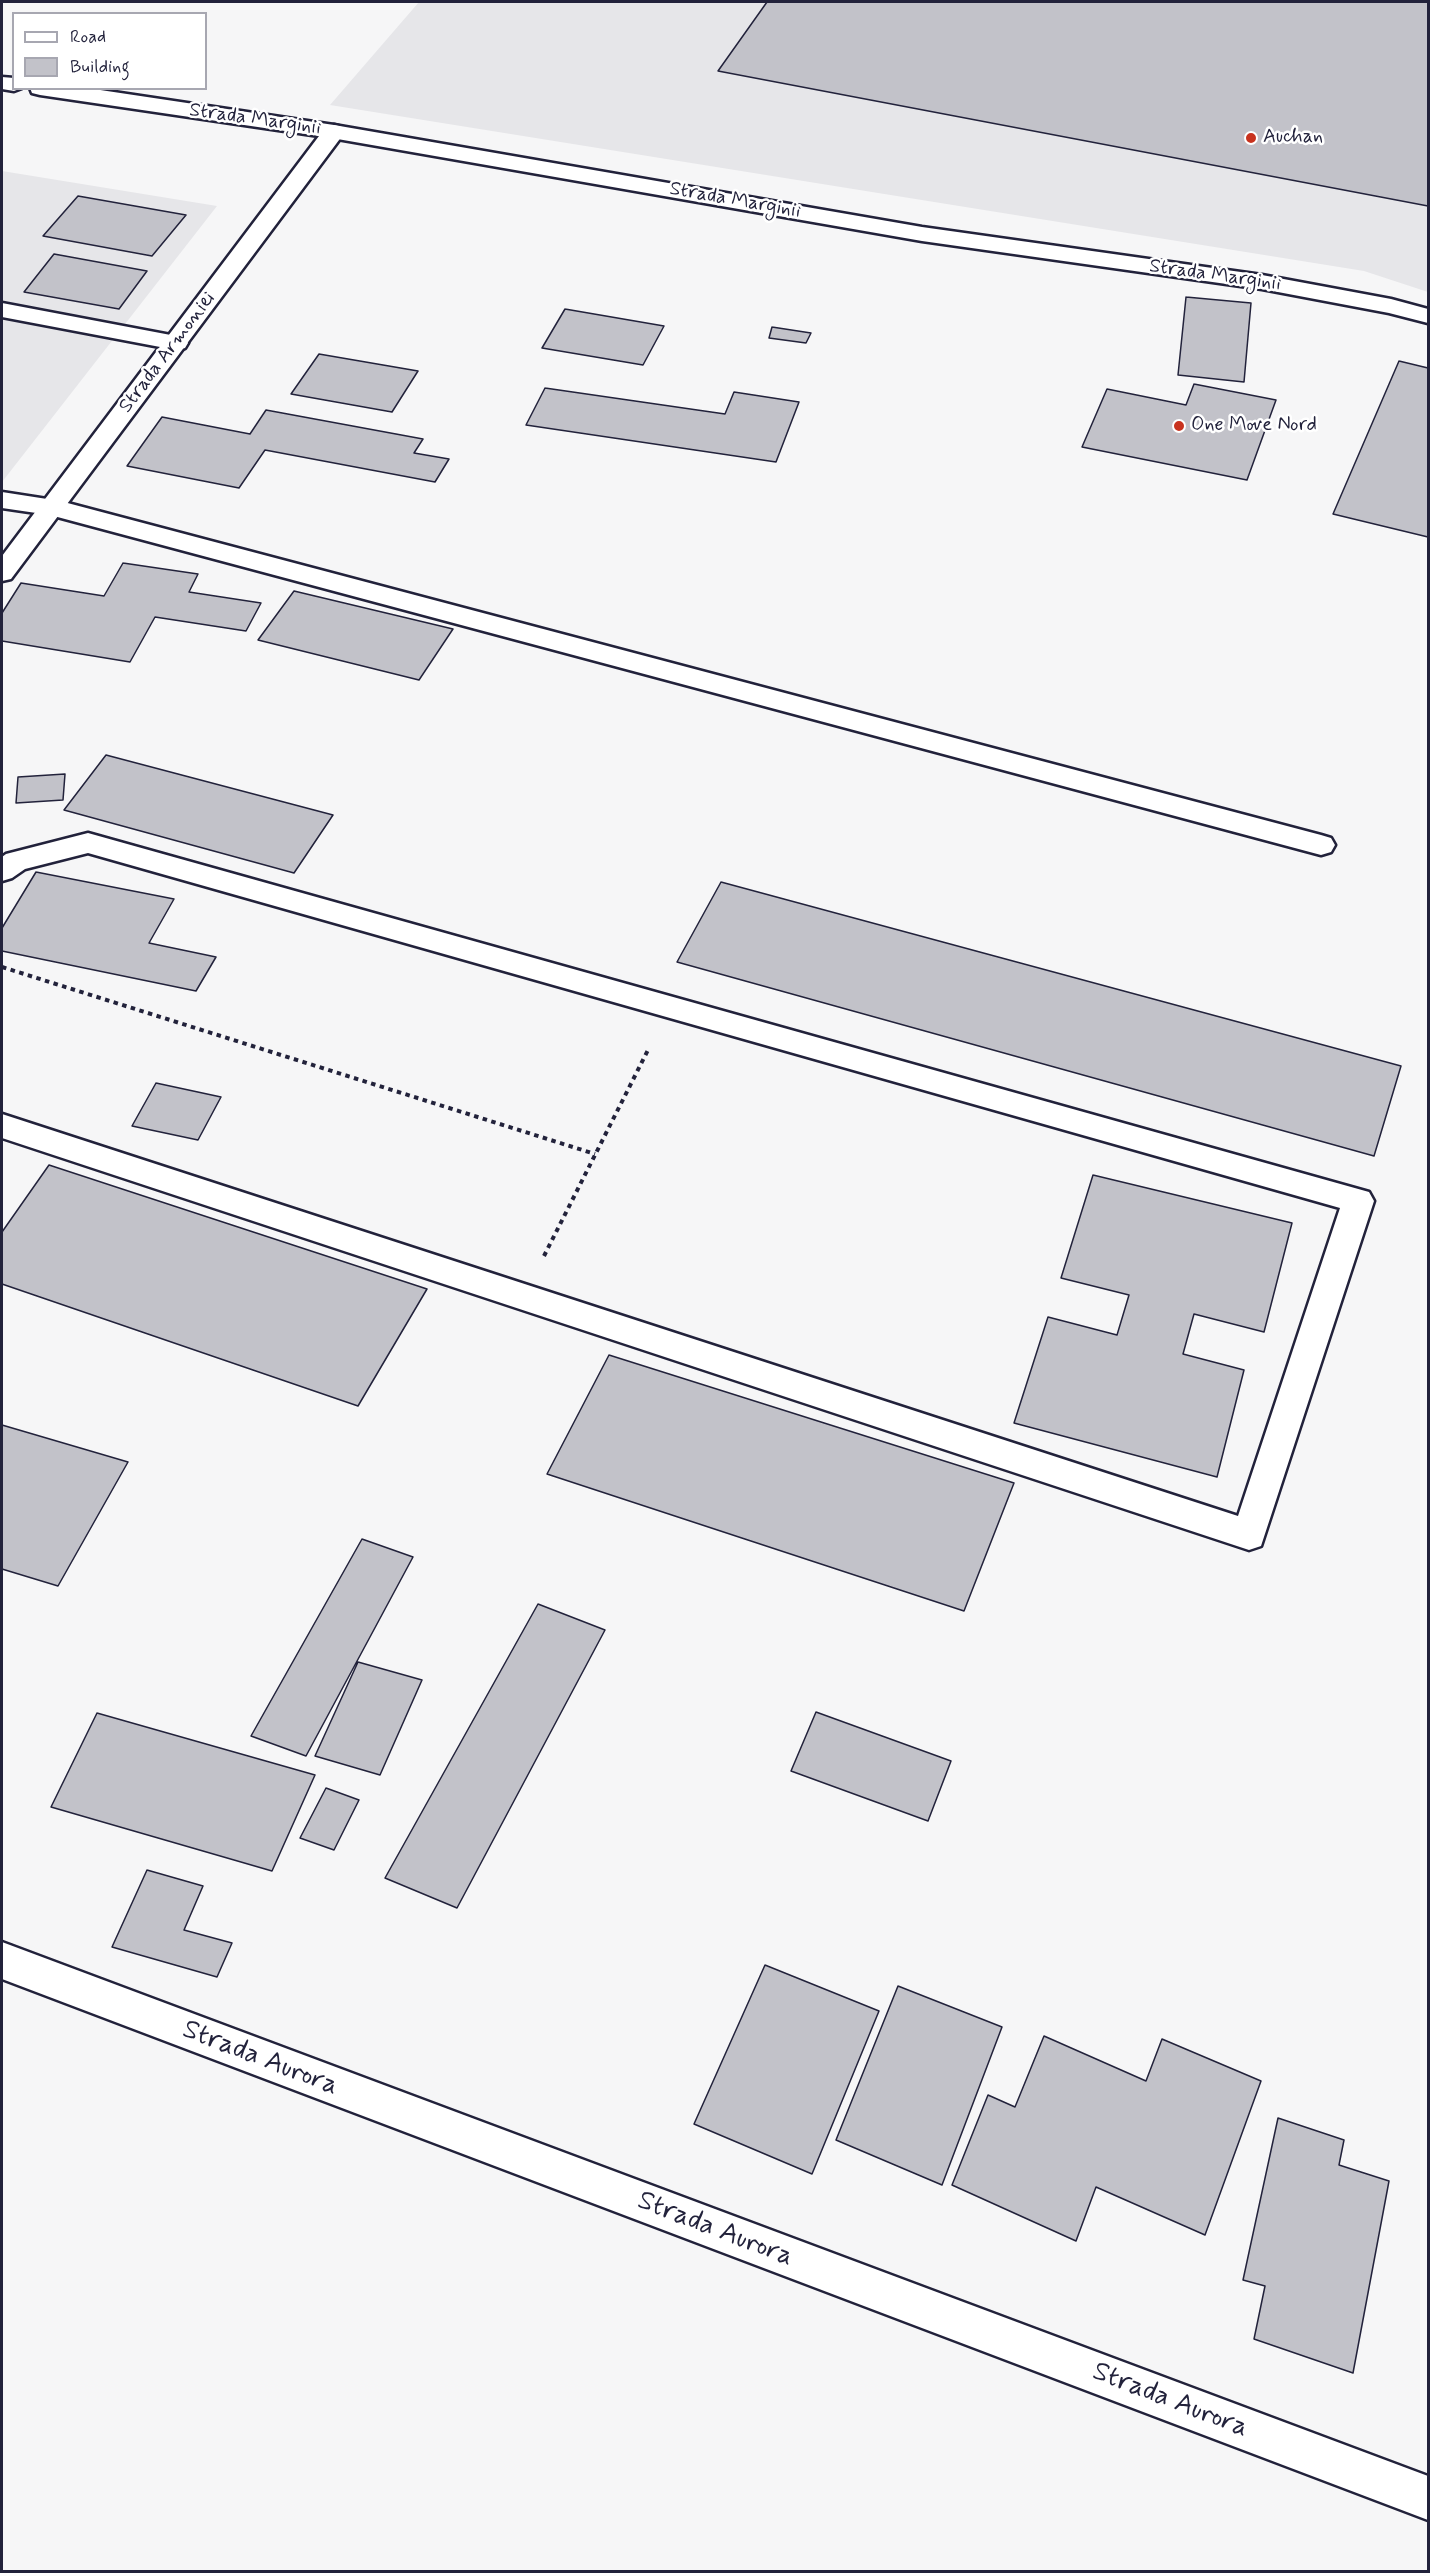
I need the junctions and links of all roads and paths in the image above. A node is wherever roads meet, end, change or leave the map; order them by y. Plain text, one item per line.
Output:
1 (53, 90) edge
2 (334, 132) junction
3 (2, 310) edge
4 (1428, 316) edge
5 (176, 343) junction
6 (2, 500) edge
7 (51, 507) junction
8 (2, 573) edge
9 (1321, 845) dead end
10 (2, 871) edge
11 (2, 967) edge
12 (669, 1007) junction
13 (2, 1126) edge
14 (595, 1154) junction
15 (523, 1297) junction
16 (2, 1961) edge
17 (1428, 2498) edge

1 - 2 street, Strada Marginii
2 - 4 street, Strada Marginii
2 - 5 street, Strada Armoniei
3 - 5 street
5 - 7 street, Strada Armoniei
6 - 7 street
7 - 8 street, Strada Armoniei
7 - 9 street
10 - 12 street
11 - 14 path
12 - 14 path
12 - 15 street
13 - 15 street
14 - 15 path
16 - 17 street, Strada Aurora

